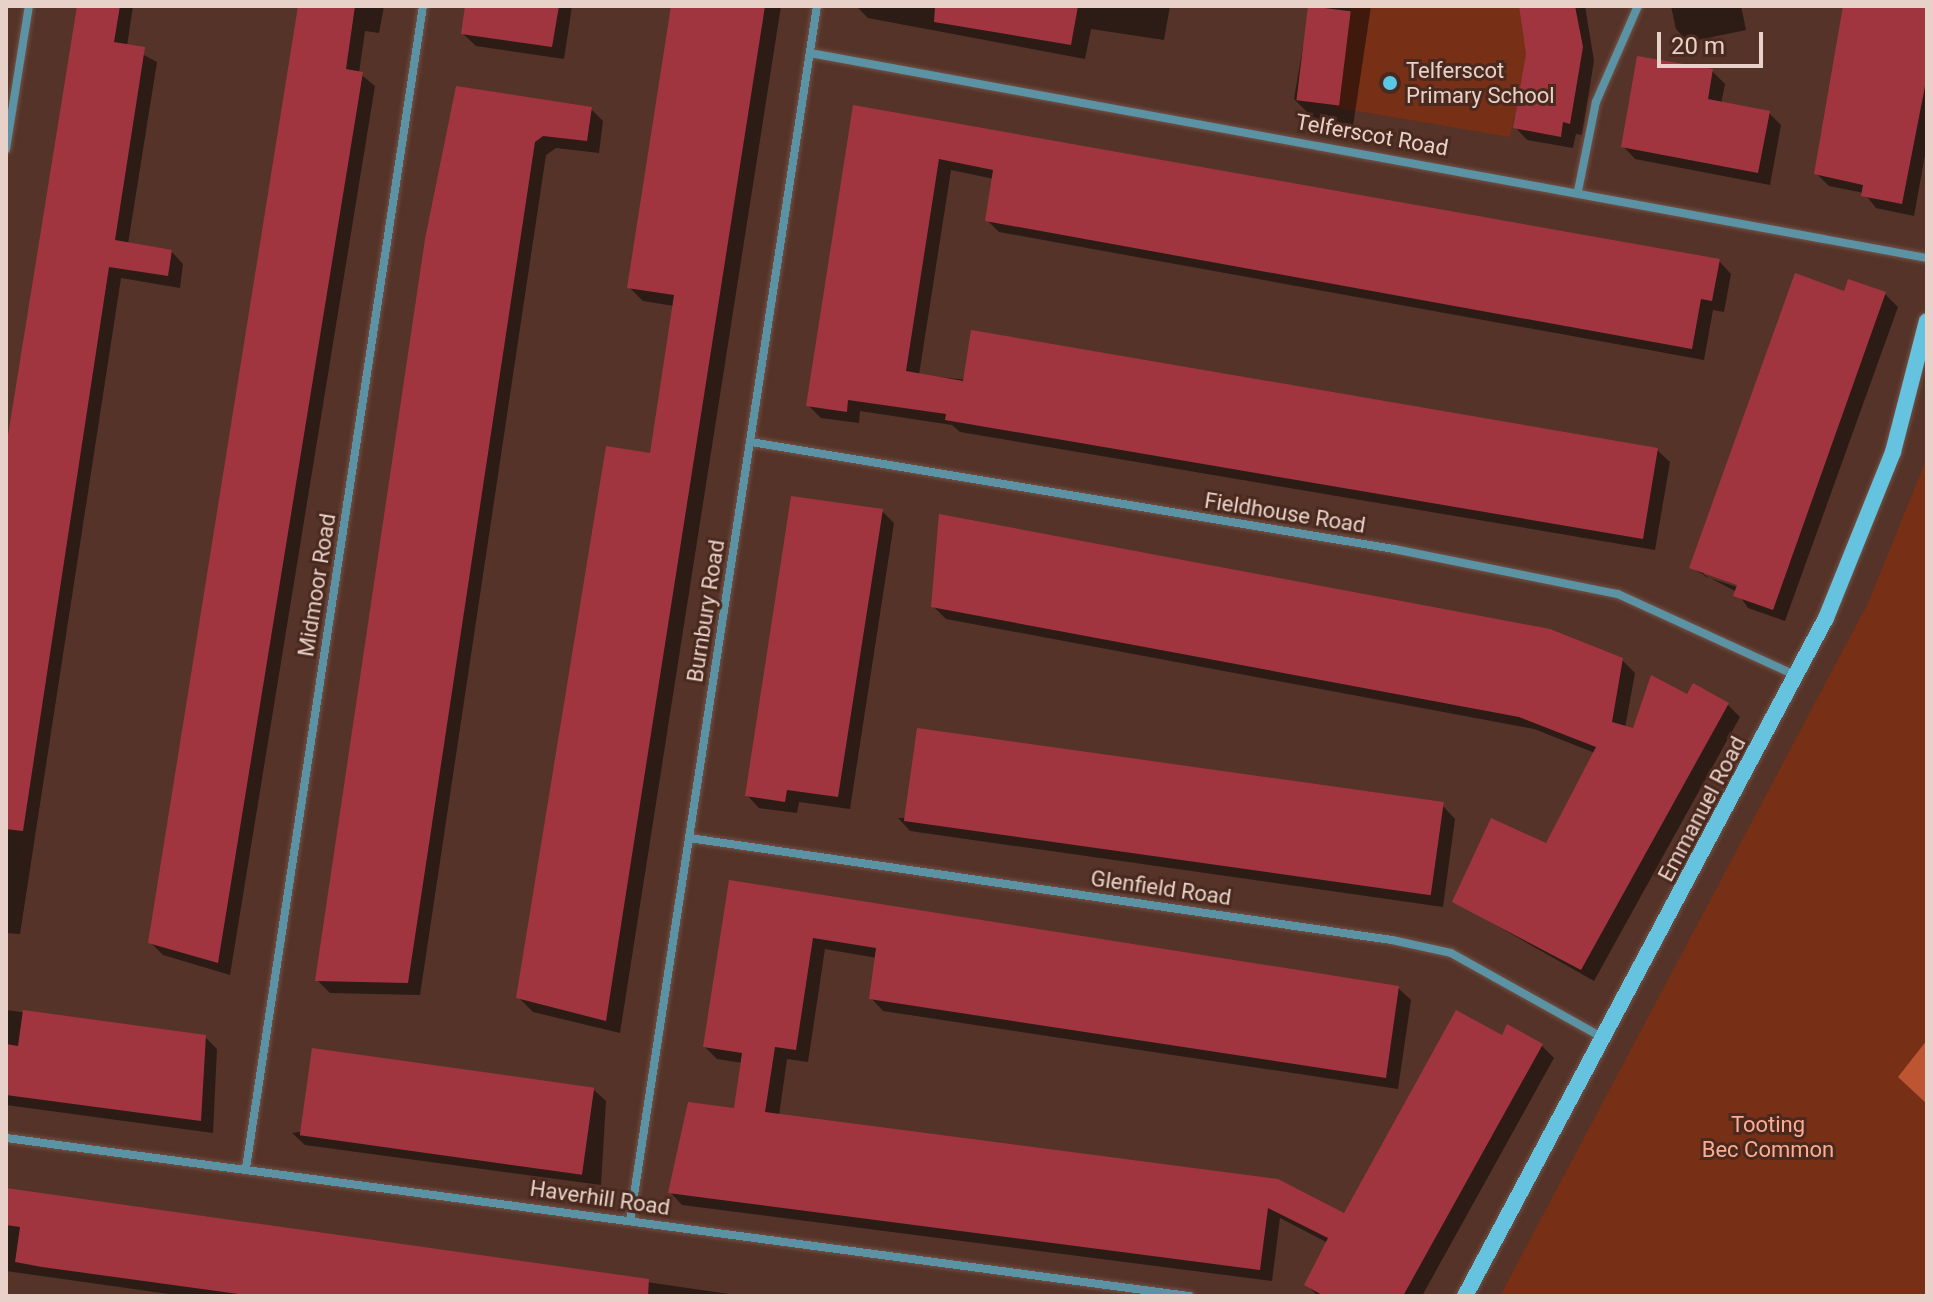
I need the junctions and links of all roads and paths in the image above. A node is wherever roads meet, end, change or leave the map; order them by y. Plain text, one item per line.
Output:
1 (29, 6) edge
2 (423, 6) edge
3 (817, 6) edge
4 (1638, 6) edge
5 (810, 53) junction
6 (6, 149) edge
7 (1578, 191) junction
8 (1927, 258) edge
9 (1927, 321) edge
10 (751, 442) junction
11 (1797, 676) junction
12 (689, 838) junction
13 (1606, 1039) junction
14 (6, 1138) edge
15 (246, 1168) junction
16 (630, 1221) junction
17 (1189, 1296) edge
18 (1465, 1296) edge

1 - 6 street
2 - 15 street, Midmoor Road
3 - 5 street, Burnbury Road
4 - 7 street
5 - 7 street, Telferscot Road
5 - 10 street, Burnbury Road
7 - 8 street, Telferscot Road
9 - 11 street, Emmanuel Road
10 - 11 street, Fieldhouse Road
10 - 12 street, Burnbury Road
11 - 13 street, Emmanuel Road
12 - 13 street, Glenfield Road
12 - 16 street, Burnbury Road
13 - 18 street, Emmanuel Road
14 - 15 street, Haverhill Road
15 - 16 street, Haverhill Road
16 - 17 street, Haverhill Road

